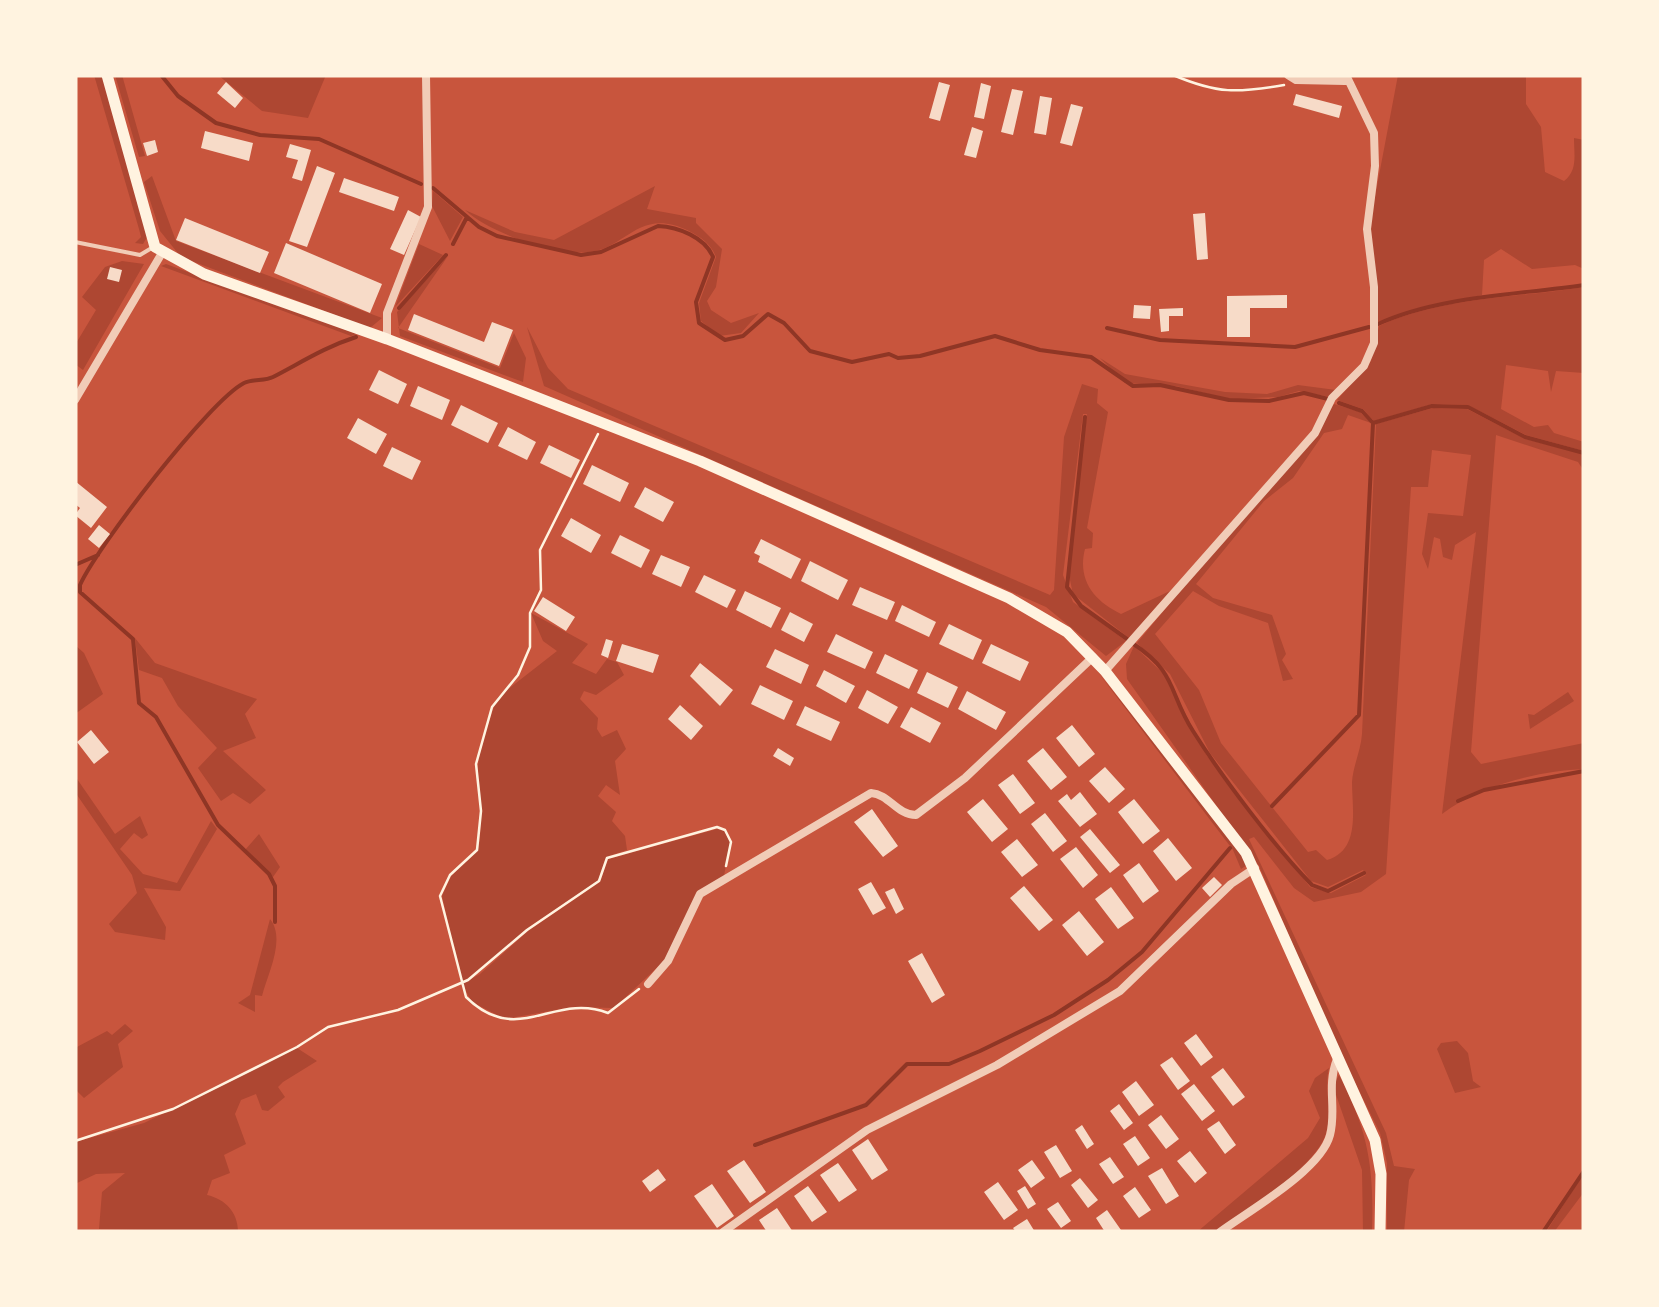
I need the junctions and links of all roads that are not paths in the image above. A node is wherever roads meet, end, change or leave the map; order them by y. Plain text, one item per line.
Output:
1 (107, 75) edge
2 (426, 75) edge
3 (1288, 75) edge
4 (1345, 78) edge
5 (75, 242) edge
6 (158, 250) junction
7 (387, 339) junction
8 (75, 400) edge
9 (1093, 657) junction
10 (1105, 671) junction
11 (1254, 868) junction
12 (648, 984) road end
13 (1337, 1059) junction
14 (723, 1232) edge
15 (1220, 1232) edge
16 (1380, 1232) edge

1 - 6 main road
2 - 7 street
3 - 4 street
4 - 10 street
5 - 6 lane
6 - 7 main road
6 - 8 street
7 - 9 main road
9 - 10 main road
9 - 12 street
10 - 11 main road
11 - 13 main road
11 - 14 street
13 - 15 street
13 - 16 main road

